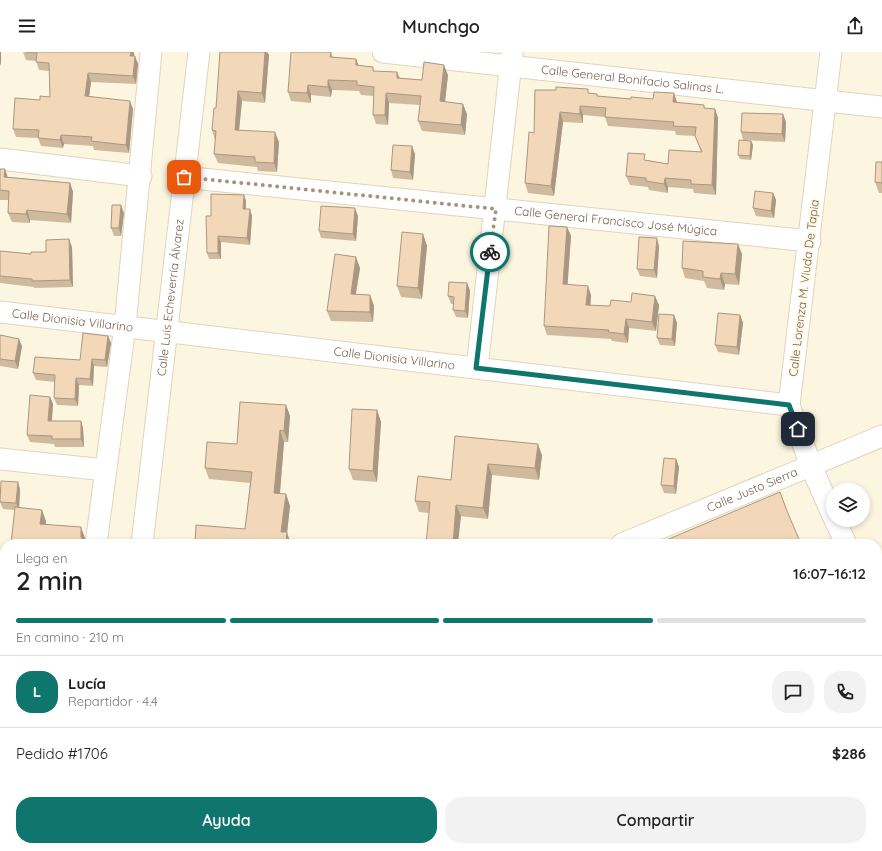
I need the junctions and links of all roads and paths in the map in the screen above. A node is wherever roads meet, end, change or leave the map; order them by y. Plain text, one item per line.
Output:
1 (151, 52) edge
2 (199, 52) edge
3 (384, 52) edge
4 (831, 52) edge
5 (512, 59) edge
6 (826, 100) junction
7 (882, 107) edge
8 (0, 159) edge
9 (141, 176) junction
10 (184, 177) junction
11 (496, 209) junction
12 (810, 242) junction
13 (0, 312) edge
14 (125, 326) junction
15 (166, 331) junction
16 (476, 368) junction
17 (789, 405) junction
18 (882, 436) edge
19 (0, 459) edge
20 (811, 466) junction
21 (105, 470) junction
22 (826, 500) edge
23 (838, 527) edge
24 (97, 539) edge
25 (143, 539) edge
26 (634, 539) edge
27 (844, 539) edge

1 - 9 street
2 - 10 street, Calle Luis Echeverría Álvarez
3 - 5 street, Calle General Bonifacio Salinas L.
4 - 6 street, Calle Lorenza M. Viuda De Tapia
5 - 6 street, Calle General Bonifacio Salinas L.
5 - 11 street
6 - 7 street, Calle General Bonifacio Salinas L.
6 - 12 street, Calle Lorenza M. Viuda De Tapia
8 - 9 street
9 - 14 street
10 - 11 street, Calle General Francisco José Múgica
10 - 15 street, Calle Luis Echeverría Álvarez
11 - 12 street, Calle General Francisco José Múgica
11 - 16 street
12 - 17 street, Calle Lorenza M. Viuda De Tapia
13 - 14 street, Calle Dionisia Villarino
14 - 15 street, Calle Dionisia Villarino
14 - 21 street
15 - 16 street, Calle Dionisia Villarino
15 - 25 street, Calle Luis Echeverría Álvarez
16 - 17 street, Calle Dionisia Villarino
17 - 20 street, Calle Lorenza M. Viuda De Tapia
18 - 20 street, Calle Justo Sierra
19 - 21 street
20 - 22 street, Calle Lorenza M. Viuda De Tapia
20 - 26 street, Calle Justo Sierra
21 - 24 street
23 - 27 street

